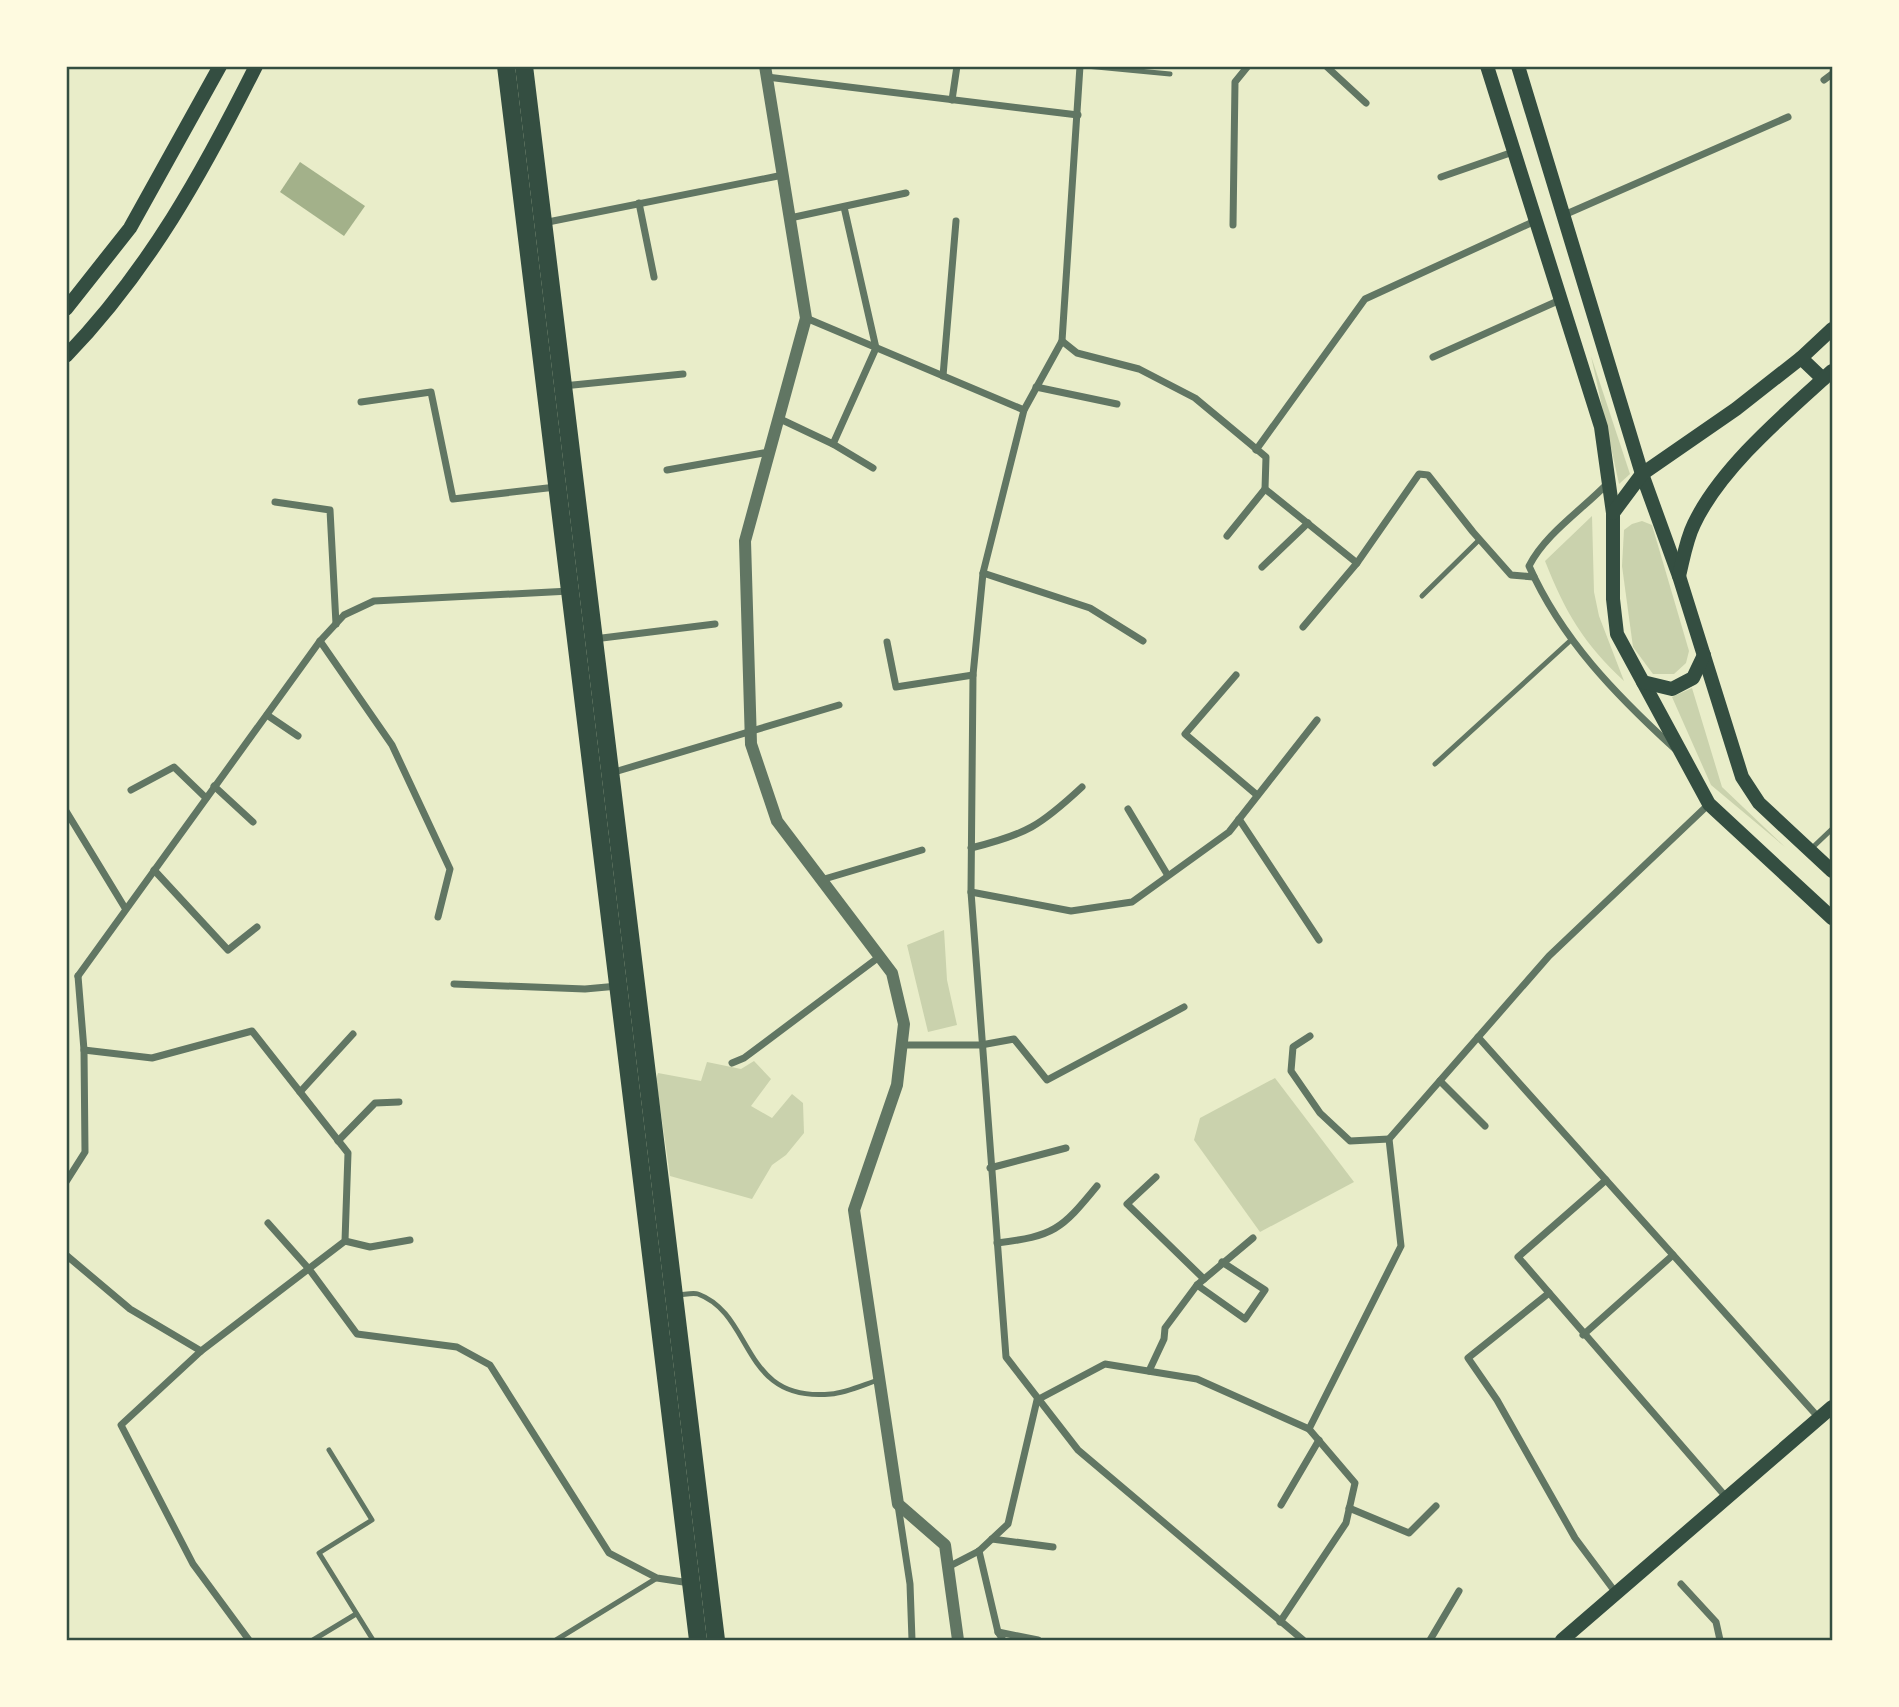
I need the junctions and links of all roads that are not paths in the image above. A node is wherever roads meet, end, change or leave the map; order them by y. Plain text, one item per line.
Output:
1 (220, 66) edge
2 (256, 66) edge
3 (506, 66) edge
4 (524, 66) edge
5 (957, 66) edge
6 (1080, 66) edge
7 (1086, 66) edge
8 (1248, 66) edge
9 (1326, 66) edge
10 (1488, 66) edge
11 (1518, 66) edge
12 (766, 72) edge
13 (1170, 74) dead end
14 (1832, 74) edge
15 (1825, 80) dead end
16 (952, 100) junction
17 (1366, 103) dead end
18 (1078, 115) junction
19 (1788, 117) dead end
20 (1514, 151) junction
21 (783, 174) junction
22 (1441, 177) dead end
23 (906, 193) dead end
24 (639, 204) junction
25 (844, 206) junction
26 (1563, 215) junction
27 (790, 218) junction
28 (1536, 220) junction
29 (956, 221) dead end
30 (543, 223) junction
31 (1233, 225) dead end
32 (654, 278) dead end
33 (1561, 300) junction
34 (66, 309) edge
35 (806, 318) junction
36 (1832, 329) edge
37 (1062, 341) junction
38 (876, 348) junction
39 (66, 356) edge
40 (1433, 357) dead end
41 (1801, 358) junction
42 (683, 374) dead end
43 (1828, 375) edge
44 (943, 376) junction
45 (563, 386) junction
46 (1037, 387) junction
47 (361, 402) dead end
48 (1117, 404) dead end
49 (1024, 410) junction
50 (778, 418) junction
51 (833, 444) junction
52 (1256, 450) junction
53 (769, 452) junction
54 (873, 468) dead end
55 (667, 470) dead end
56 (1642, 474) junction
57 (1608, 482) junction
58 (557, 487) junction
59 (1265, 489) junction
60 (275, 502) dead end
61 (1614, 513) junction
62 (1308, 523) junction
63 (1227, 537) dead end
64 (1479, 540) junction
65 (1356, 563) junction
66 (1262, 567) dead end
67 (983, 573) junction
68 (1679, 576) junction
69 (1534, 577) junction
70 (570, 592) junction
71 (1422, 596) dead end
72 (336, 624) junction
73 (715, 624) dead end
74 (1303, 627) dead end
75 (593, 639) junction
76 (1571, 640) junction
77 (320, 641) junction
78 (1143, 641) dead end
79 (887, 642) dead end
80 (1704, 655) junction
81 (972, 675) junction
82 (1236, 675) dead end
83 (1643, 682) junction
84 (839, 705) dead end
85 (267, 715) junction
86 (1317, 720) dead end
87 (751, 731) junction
88 (298, 736) dead end
89 (1684, 758) junction
90 (1435, 764) dead end
91 (610, 774) junction
92 (215, 786) junction
93 (1082, 787) dead end
94 (131, 790) dead end
95 (1257, 795) junction
96 (206, 798) junction
97 (1709, 804) junction
98 (1128, 809) dead end
99 (66, 811) edge
100 (1239, 819) junction
101 (253, 822) dead end
102 (1832, 829) edge
103 (971, 848) junction
104 (922, 850) dead end
105 (1809, 850) junction
106 (153, 870) junction
107 (1832, 872) edge
108 (1167, 874) junction
109 (821, 880) junction
110 (971, 892) junction
111 (125, 908) junction
112 (438, 917) dead end
113 (1832, 918) edge
114 (257, 927) dead end
115 (1320, 940) dead end
116 (879, 957) junction
117 (66, 974) edge
118 (78, 976) junction
119 (454, 984) dead end
120 (618, 986) junction
121 (1184, 1007) dead end
122 (353, 1034) dead end
123 (1310, 1036) dead end
124 (1478, 1037) junction
125 (902, 1045) junction
126 (981, 1045) junction
127 (84, 1050) junction
128 (732, 1063) dead end
129 (1440, 1081) junction
130 (300, 1091) junction
131 (400, 1102) dead end
132 (1485, 1126) dead end
133 (1389, 1139) junction
134 (338, 1140) junction
135 (1066, 1148) dead end
136 (990, 1168) junction
137 (1156, 1177) dead end
138 (1605, 1180) junction
139 (66, 1182) edge
140 (1097, 1186) dead end
141 (268, 1223) dead end
142 (1253, 1238) dead end
143 (410, 1240) dead end
144 (345, 1241) junction
145 (997, 1243) junction
146 (66, 1255) edge
147 (1673, 1255) junction
148 (1222, 1262) junction
149 (309, 1269) junction
150 (1203, 1279) junction
151 (1197, 1285) junction
152 (1549, 1293) junction
153 (674, 1295) junction
154 (1583, 1335) junction
155 (201, 1351) junction
156 (1149, 1371) junction
157 (878, 1380) junction
158 (1037, 1400) junction
159 (1832, 1407) edge
160 (1819, 1419) junction
161 (1309, 1429) junction
162 (1319, 1440) junction
163 (329, 1450) dead end
164 (1727, 1498) junction
165 (898, 1504) junction
166 (1281, 1505) dead end
167 (1436, 1506) dead end
168 (1349, 1508) junction
169 (992, 1539) junction
170 (1053, 1547) dead end
171 (979, 1551) junction
172 (950, 1566) junction
173 (657, 1578) junction
174 (691, 1583) junction
175 (1681, 1584) dead end
176 (1458, 1591) dead end
177 (1616, 1594) junction
178 (356, 1614) junction
179 (1280, 1622) junction
180 (998, 1632) junction
181 (249, 1640) edge
182 (313, 1640) edge
183 (373, 1640) edge
184 (556, 1640) edge
185 (698, 1640) edge
186 (716, 1640) edge
187 (912, 1640) edge
188 (958, 1640) edge
189 (1003, 1640) edge
190 (1038, 1640) edge
191 (1303, 1640) edge
192 (1430, 1640) edge
193 (1562, 1640) edge
194 (1720, 1640) edge

1 - 34 main road
2 - 39 main road
3 - 58 main road
4 - 30 main road
5 - 16 street
6 - 18 street
7 - 13 lane
8 - 31 street
9 - 17 street
10 - 20 main road
11 - 26 main road
12 - 16 street
12 - 21 street
14 - 15 street
16 - 18 street
18 - 37 street
19 - 26 street
20 - 22 street
20 - 28 main road
21 - 24 street
21 - 27 street
23 - 25 street
24 - 30 street
24 - 32 street
25 - 27 street
25 - 38 street
26 - 56 main road
27 - 35 street
28 - 33 main road
28 - 52 street
29 - 44 street
30 - 45 main road
33 - 40 street
33 - 57 main road
35 - 38 street
35 - 50 street
36 - 41 main road
37 - 46 street
37 - 52 street
38 - 44 street
38 - 51 street
41 - 43 main road
41 - 56 main road
42 - 45 street
43 - 68 main road
44 - 49 street
45 - 75 main road
46 - 48 street
46 - 49 street
47 - 58 street
49 - 67 street
50 - 51 street
50 - 53 street
51 - 54 street
52 - 59 street
53 - 55 street
53 - 87 street
56 - 61 main road
56 - 68 main road
57 - 61 main road
57 - 69 street
58 - 70 main road
59 - 62 street
59 - 63 street
60 - 72 street
61 - 83 main road
62 - 65 street
62 - 66 street
64 - 65 street
64 - 69 street
64 - 71 lane
65 - 74 street
67 - 78 street
67 - 81 street
68 - 80 main road
69 - 76 street
70 - 72 street
70 - 120 main road
72 - 77 street
73 - 75 street
75 - 91 main road
76 - 89 street
76 - 90 lane
77 - 85 street
77 - 112 street
79 - 81 street
80 - 83 main road
80 - 105 main road
81 - 103 street
82 - 95 street
83 - 89 main road
84 - 87 street
85 - 88 street
85 - 92 street
86 - 95 street
87 - 91 street
87 - 109 street
89 - 97 main road
91 - 153 main road
92 - 96 street
92 - 101 street
93 - 103 street
94 - 96 street
95 - 100 street
96 - 106 street
97 - 113 main road
97 - 124 street
98 - 108 street
99 - 111 street
100 - 108 street
100 - 115 street
102 - 105 lane
103 - 110 street
104 - 109 street
105 - 107 main road
106 - 111 street
106 - 114 street
108 - 110 street
109 - 116 street
110 - 126 street
111 - 118 street
116 - 125 street
116 - 128 street
117 - 118 street
118 - 127 street
119 - 120 street
120 - 174 main road
121 - 126 street
122 - 130 street
123 - 133 street
124 - 129 street
124 - 138 street
125 - 126 street
125 - 157 street
126 - 136 street
127 - 130 street
127 - 139 street
129 - 132 street
129 - 133 street
130 - 134 street
131 - 134 street
133 - 161 street
134 - 144 street
135 - 136 street
136 - 145 street
137 - 150 street
138 - 147 street
138 - 152 street
140 - 145 street
141 - 149 street
142 - 148 street
143 - 144 street
144 - 149 street
145 - 158 street
146 - 155 street
147 - 154 street
147 - 160 street
148 - 150 street
148 - 151 street
149 - 155 street
149 - 173 street
150 - 151 street
151 - 156 street
152 - 154 street
152 - 177 street
153 - 157 lane
153 - 186 main road
154 - 164 street
155 - 181 street
156 - 158 street
156 - 161 street
157 - 165 street
158 - 169 street
158 - 179 street
159 - 160 main road
160 - 164 main road
161 - 162 street
162 - 166 street
162 - 168 street
163 - 178 lane
164 - 177 main road
165 - 172 street
165 - 187 street
167 - 168 street
168 - 179 street
169 - 170 street
169 - 171 street
171 - 172 street
171 - 180 street
172 - 188 street
173 - 174 street
173 - 184 lane
174 - 185 main road
175 - 194 street
176 - 192 street
177 - 193 main road
178 - 182 lane
178 - 183 lane
179 - 191 street
180 - 189 street
180 - 190 street

